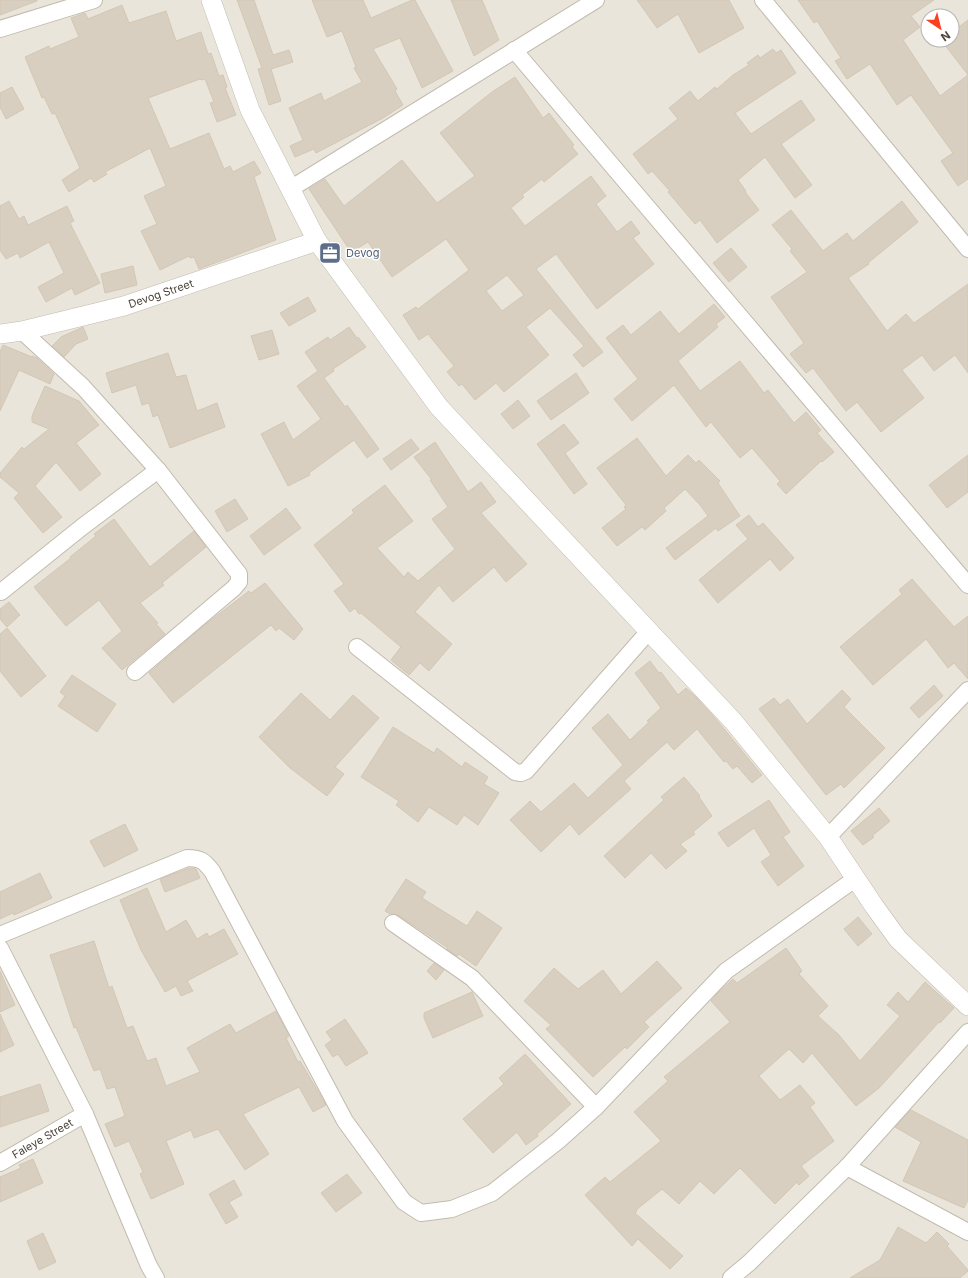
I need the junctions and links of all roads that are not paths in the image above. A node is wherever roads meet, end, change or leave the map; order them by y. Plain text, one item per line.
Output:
1 (94, 0) edge
2 (211, 0) edge
3 (596, 0) edge
4 (763, 0) edge
5 (0, 29) edge
6 (514, 50) junction
7 (290, 189) junction
8 (317, 241) junction
9 (968, 249) edge
10 (22, 331) junction
11 (0, 334) edge
12 (158, 470) junction
13 (968, 586) edge
14 (1, 592) edge
15 (648, 630) junction
16 (357, 647) dead end
17 (135, 672) dead end
18 (968, 690) edge
19 (828, 837) junction
20 (855, 879) junction
21 (393, 923) dead end
22 (0, 936) edge
23 (0, 948) edge
24 (968, 1006) edge
25 (968, 1032) edge
26 (596, 1107) junction
27 (85, 1114) junction
28 (0, 1163) edge
29 (847, 1167) junction
30 (968, 1232) edge
31 (156, 1278) edge
32 (731, 1278) edge

1 - 5 street
2 - 7 street
3 - 6 street
4 - 9 street
6 - 7 street
6 - 13 street
7 - 8 street
8 - 10 street, Devog Street
8 - 15 street
10 - 11 street, Devog Street
10 - 12 street
12 - 14 street
12 - 17 street
15 - 16 street
15 - 19 street
18 - 19 street
19 - 20 street
20 - 24 street
20 - 26 street
21 - 26 street
22 - 26 street
23 - 27 street
25 - 29 street
27 - 28 street, Faleye Street
27 - 31 street
29 - 30 street
29 - 32 street

